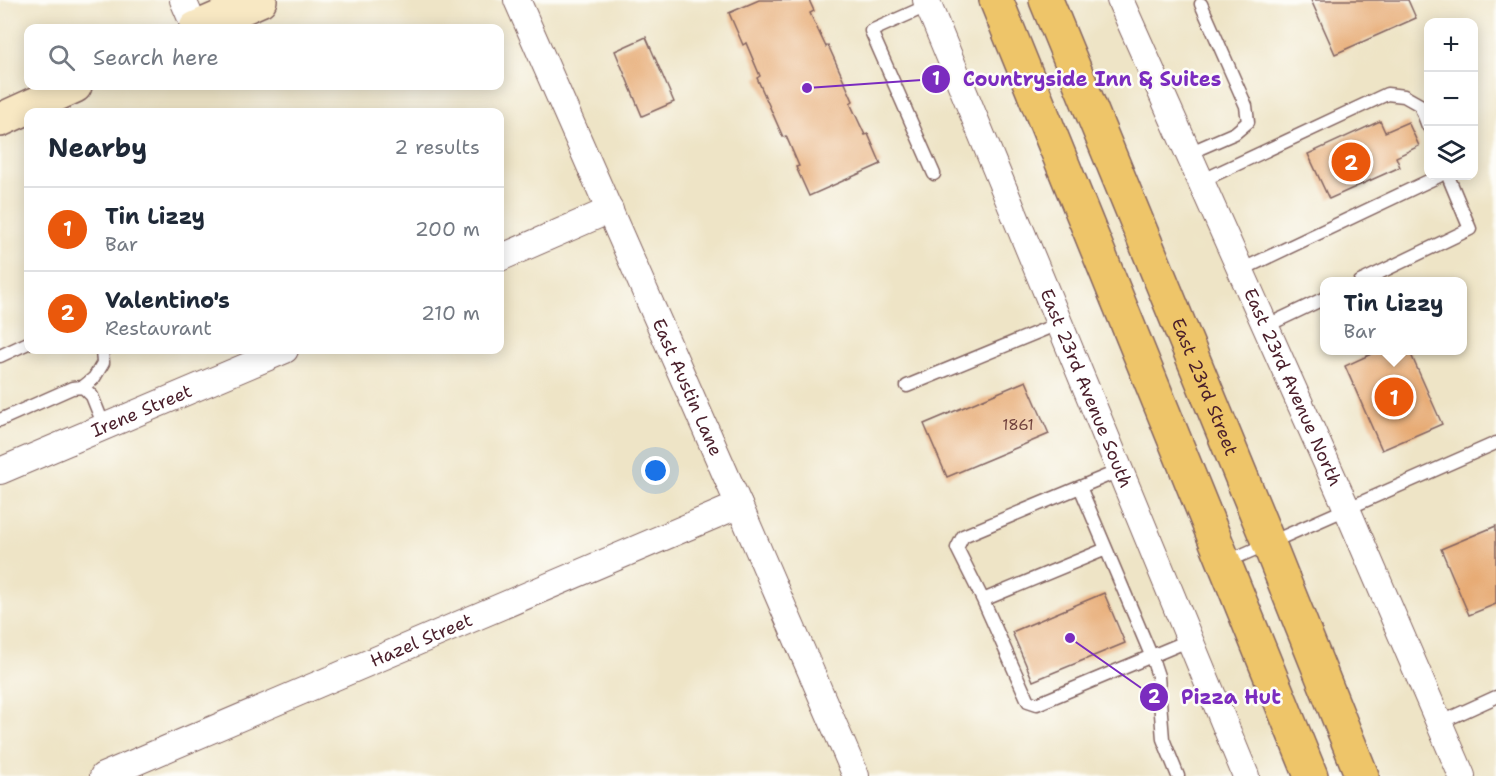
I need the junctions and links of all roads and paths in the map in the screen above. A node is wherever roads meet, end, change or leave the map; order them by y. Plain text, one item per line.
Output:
1 (183, 0) edge
2 (260, 0) edge
3 (517, 0) edge
4 (996, 0) edge
5 (1046, 0) edge
6 (1120, 0) edge
7 (928, 3) edge
8 (1201, 4) dead end
9 (194, 24) edge
10 (205, 24) edge
11 (66, 90) edge
12 (26, 108) edge
13 (24, 109) edge
14 (1424, 116) edge
15 (0, 120) edge
16 (1189, 153) junction
17 (934, 174) dead end
18 (1431, 180) edge
19 (1450, 180) edge
20 (1201, 181) junction
21 (610, 210) junction
22 (504, 256) edge
23 (1241, 270) junction
24 (1370, 277) edge
25 (1320, 300) edge
26 (1060, 323) junction
27 (1266, 326) junction
28 (24, 345) edge
29 (102, 354) edge
30 (275, 354) edge
31 (0, 356) edge
32 (907, 386) dead end
33 (83, 387) junction
34 (0, 420) edge
35 (104, 426) junction
36 (1496, 443) edge
37 (1121, 470) junction
38 (0, 471) edge
39 (1080, 487) junction
40 (739, 505) junction
41 (1347, 509) junction
42 (1269, 544) junction
43 (1106, 549) junction
44 (1225, 563) junction
45 (983, 600) junction
46 (1190, 640) junction
47 (1151, 655) junction
48 (1496, 697) edge
49 (1439, 723) junction
50 (103, 776) edge
51 (856, 776) edge
52 (1179, 776) edge
53 (1246, 776) edge
54 (1311, 776) edge
55 (1362, 776) edge
56 (1462, 776) edge

1 - 9 street
2 - 10 street
3 - 21 street, East Austin Lane
4 - 44 main road
5 - 42 main road, East 23rd Street
6 - 16 street, East 23rd Avenue North
7 - 17 lane
7 - 26 street, East 23rd Avenue South
8 - 16 lane
11 - 12 street
13 - 15 street
14 - 20 lane
16 - 20 street, East 23rd Avenue North
18 - 23 lane
19 - 24 lane
20 - 23 street, East 23rd Avenue North
21 - 22 street
21 - 40 street, East Austin Lane
23 - 27 street, East 23rd Avenue North
25 - 27 lane
26 - 32 lane
26 - 37 street, East 23rd Avenue South
27 - 41 street, East 23rd Avenue North
28 - 31 lane
29 - 33 lane
30 - 35 street, Irene Street
33 - 34 lane
33 - 35 lane
35 - 38 street, Irene Street
36 - 41 lane
37 - 39 lane
37 - 46 street, East 23rd Avenue South
39 - 43 lane
39 - 45 lane
40 - 50 street, Hazel Street
40 - 51 street, East Austin Lane
41 - 42 lane
41 - 49 street, East 23rd Avenue North
42 - 44 lane
42 - 55 main road, East 23rd Street
43 - 45 lane
43 - 47 lane
44 - 54 main road
45 - 47 lane
46 - 47 lane
46 - 53 street, East 23rd Avenue South
47 - 52 lane
48 - 49 lane
49 - 56 street, East 23rd Avenue North

